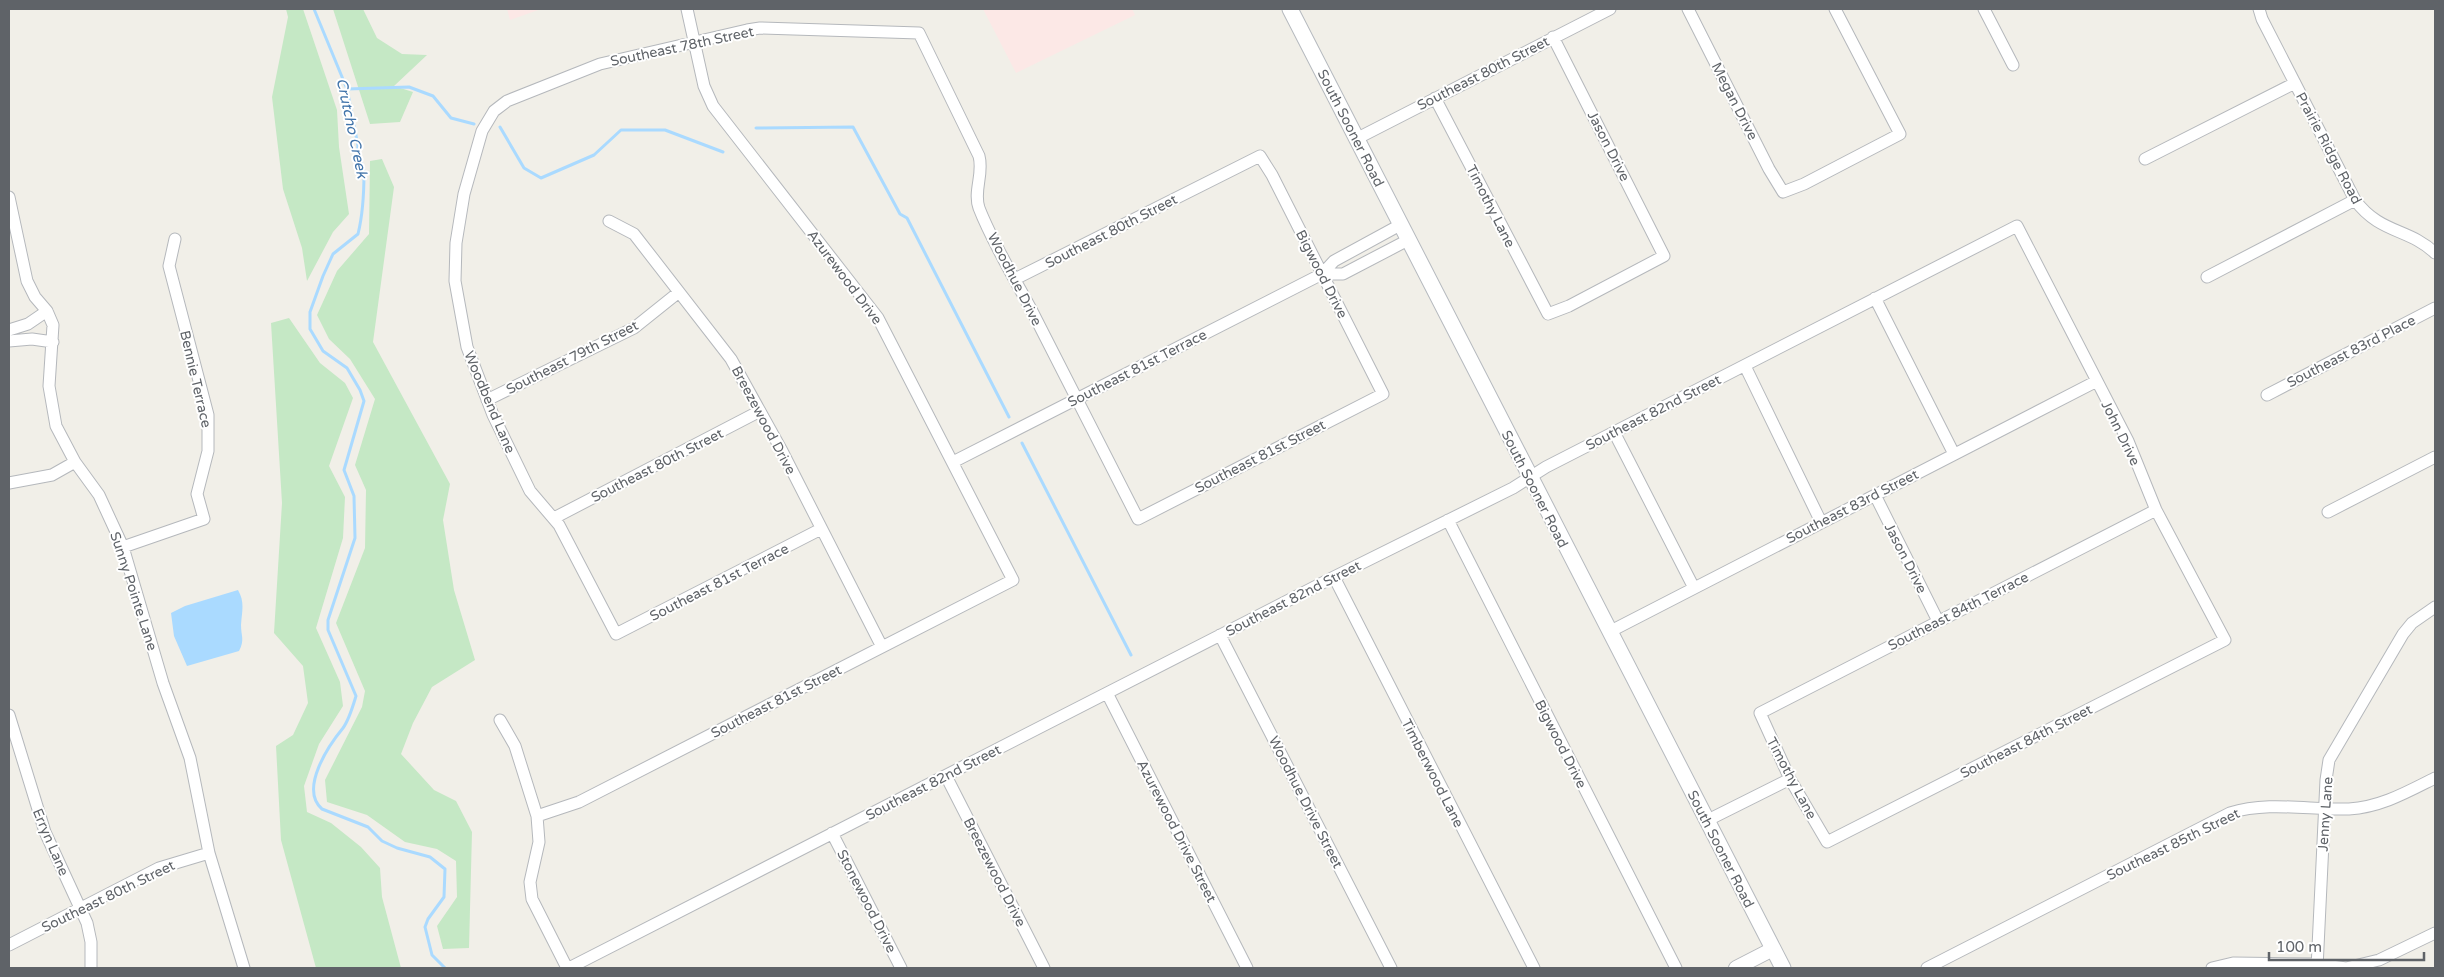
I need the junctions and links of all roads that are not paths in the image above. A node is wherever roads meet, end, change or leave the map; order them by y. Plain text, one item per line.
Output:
1 (687, 9) edge
2 (1290, 9) edge
3 (1610, 9) edge
4 (1688, 9) edge
5 (1835, 9) edge
6 (1984, 9) edge
7 (2259, 9) edge
8 (919, 33) joint
9 (1553, 37) junction
10 (694, 42) junction
11 (2013, 65) dead end
12 (2295, 83) junction
13 (1435, 98) junction
14 (1356, 139) junction
15 (478, 146) joint
16 (1260, 156) joint
17 (2145, 159) dead end
18 (9, 197) edge
19 (2355, 200) junction
20 (609, 221) dead end
21 (1400, 225) junction
22 (2017, 226) joint
23 (174, 239) dead end
24 (1408, 240) junction
25 (2435, 253) edge
26 (1322, 274) junction
27 (2207, 277) dead end
28 (1015, 279) junction
29 (680, 292) junction
30 (1875, 298) junction
31 (2435, 308) edge
32 (47, 311) junction
33 (1548, 314) joint
34 (24, 325) junction
35 (9, 330) edge
36 (26, 339) junction
37 (9, 341) edge
38 (53, 342) junction
39 (1745, 366) junction
40 (2095, 382) junction
41 (1383, 394) joint
42 (2267, 395) dead end
43 (1077, 399) junction
44 (487, 400) junction
45 (760, 411) junction
46 (1614, 432) junction
47 (1954, 454) junction
48 (2435, 457) edge
49 (75, 462) junction
50 (953, 462) junction
51 (1530, 478) junction
52 (9, 483) edge
53 (1875, 495) junction
54 (2156, 510) junction
55 (2328, 512) dead end
56 (554, 518) junction
57 (1138, 519) joint
58 (1448, 520) junction
59 (1820, 522) junction
60 (822, 529) junction
61 (123, 547) junction
62 (1334, 577) junction
63 (1013, 580) joint
64 (1694, 588) junction
65 (2435, 607) edge
66 (1938, 621) junction
67 (1609, 632) junction
68 (616, 634) joint
69 (1220, 635) junction
70 (2225, 640) joint
71 (882, 647) junction
72 (1107, 693) junction
73 (1760, 713) joint
74 (9, 715) edge
75 (500, 720) dead end
76 (946, 776) junction
77 (2435, 778) edge
78 (1790, 779) junction
79 (2324, 808) junction
80 (537, 816) junction
81 (1706, 821) junction
82 (832, 833) junction
83 (1827, 842) joint
84 (209, 853) junction
85 (81, 908) junction
86 (2435, 933) edge
87 (9, 945) edge
88 (1773, 950) junction
89 (2317, 966) edge
90 (91, 968) edge
91 (244, 968) edge
92 (568, 968) edge
93 (901, 968) edge
94 (1044, 968) edge
95 (1247, 968) edge
96 (1391, 968) edge
97 (1534, 968) edge
98 (1676, 968) edge
99 (1736, 968) edge
100 (1783, 968) edge
101 (1926, 968) edge
102 (2212, 968) edge

1 - 10 street, Azurewood Drive
2 - 14 main road, South Sooner Road
3 - 9 street, Southeast 80th Street
4 - 5 street, Megan Drive
6 - 11 street
7 - 12 street, Prairie Ridge Road
8 - 10 street, Southeast 78th Street
8 - 28 street, Woodhue Drive
9 - 13 street, Southeast 80th Street
9 - 33 street, Jason Drive
10 - 15 street, Southeast 78th Street
10 - 50 street, Azurewood Drive
12 - 17 street
12 - 19 street, Prairie Ridge Road
13 - 14 street, Southeast 80th Street
13 - 33 street, Timothy Lane
14 - 21 main road, South Sooner Road
15 - 44 street, Woodbend Lane
16 - 26 street, Bigwood Drive
16 - 28 street, Southeast 80th Street
18 - 32 street, Sunny Pointe Lane
19 - 25 street, Prairie Ridge Road
19 - 27 street
20 - 29 street, Breezewood Drive
21 - 24 main road, South Sooner Road
21 - 26 street, Southeast 81st Terrace
22 - 30 street, Southeast 82nd Street
22 - 40 street, John Drive
23 - 61 street, Bennie Terrace
24 - 26 street, Southeast 81st Terrace
24 - 51 main road, South Sooner Road
26 - 41 street, Bigwood Drive
26 - 43 street, Southeast 81st Terrace
28 - 43 street, Woodhue Drive
29 - 44 street, Southeast 79th Street
29 - 45 street, Breezewood Drive
30 - 39 street, Southeast 82nd Street
30 - 47 street
31 - 42 street, Southeast 83rd Place
32 - 34 street
32 - 38 street, Sunny Pointe Lane
34 - 35 street
34 - 36 street
36 - 37 street
36 - 38 street
38 - 49 street, Sunny Pointe Lane
39 - 46 street, Southeast 82nd Street
39 - 59 street
40 - 47 street, Southeast 83rd Street
40 - 54 street, John Drive
41 - 57 street, Southeast 81st Street
43 - 50 street, Southeast 81st Terrace
43 - 57 street, Woodhue Drive
44 - 56 street, Woodbend Lane
45 - 56 street, Southeast 80th Street
45 - 60 street, Breezewood Drive
46 - 51 street, Southeast 82nd Street
46 - 64 street
47 - 53 street, Southeast 83rd Street
48 - 55 street
49 - 52 street
49 - 61 street, Sunny Pointe Lane
50 - 63 street, Azurewood Drive
51 - 58 street, Southeast 82nd Street
51 - 67 main road, South Sooner Road
53 - 59 street, Southeast 83rd Street
53 - 66 street, Jason Drive
54 - 66 street, Southeast 84th Terrace
54 - 70 street, John Drive
56 - 68 street, Woodbend Lane
58 - 62 street, Southeast 82nd Street
58 - 98 street, Bigwood Drive
59 - 64 street, Southeast 83rd Street
60 - 68 street, Southeast 81st Terrace
60 - 71 street, Breezewood Drive
61 - 84 street, Sunny Pointe Lane
62 - 69 street, Southeast 82nd Street
62 - 97 street, Timberwood Lane
63 - 71 street, Southeast 81st Street
64 - 67 street, Southeast 83rd Street
65 - 79 street, Jenny Lane
66 - 73 street, Southeast 84th Terrace
67 - 81 main road, South Sooner Road
69 - 72 street, Southeast 82nd Street
69 - 96 street, Woodhue Drive Street
70 - 83 street, Southeast 84th Street
71 - 80 street, Southeast 81st Street
72 - 76 street, Southeast 82nd Street
72 - 95 street, Azurewood Drive Street
73 - 78 street, Timothy Lane
74 - 85 street, Erryn Lane
75 - 80 street
76 - 82 street, Southeast 82nd Street
76 - 94 street, Breezewood Drive
77 - 79 street, Southeast 85th Street
78 - 81 street
78 - 83 street, Timothy Lane
79 - 89 street, Jenny Lane
79 - 101 street, Southeast 85th Street
80 - 92 street
81 - 88 main road, South Sooner Road
82 - 92 street, Southeast 82nd Street
82 - 93 street, Stonewood Drive
84 - 85 street, Southeast 80th Street
84 - 91 street, Sunny Pointe Lane
85 - 87 street, Southeast 80th Street
85 - 90 street, Erryn Lane
86 - 89 street
88 - 99 street
88 - 100 main road, South Sooner Road
89 - 102 street

